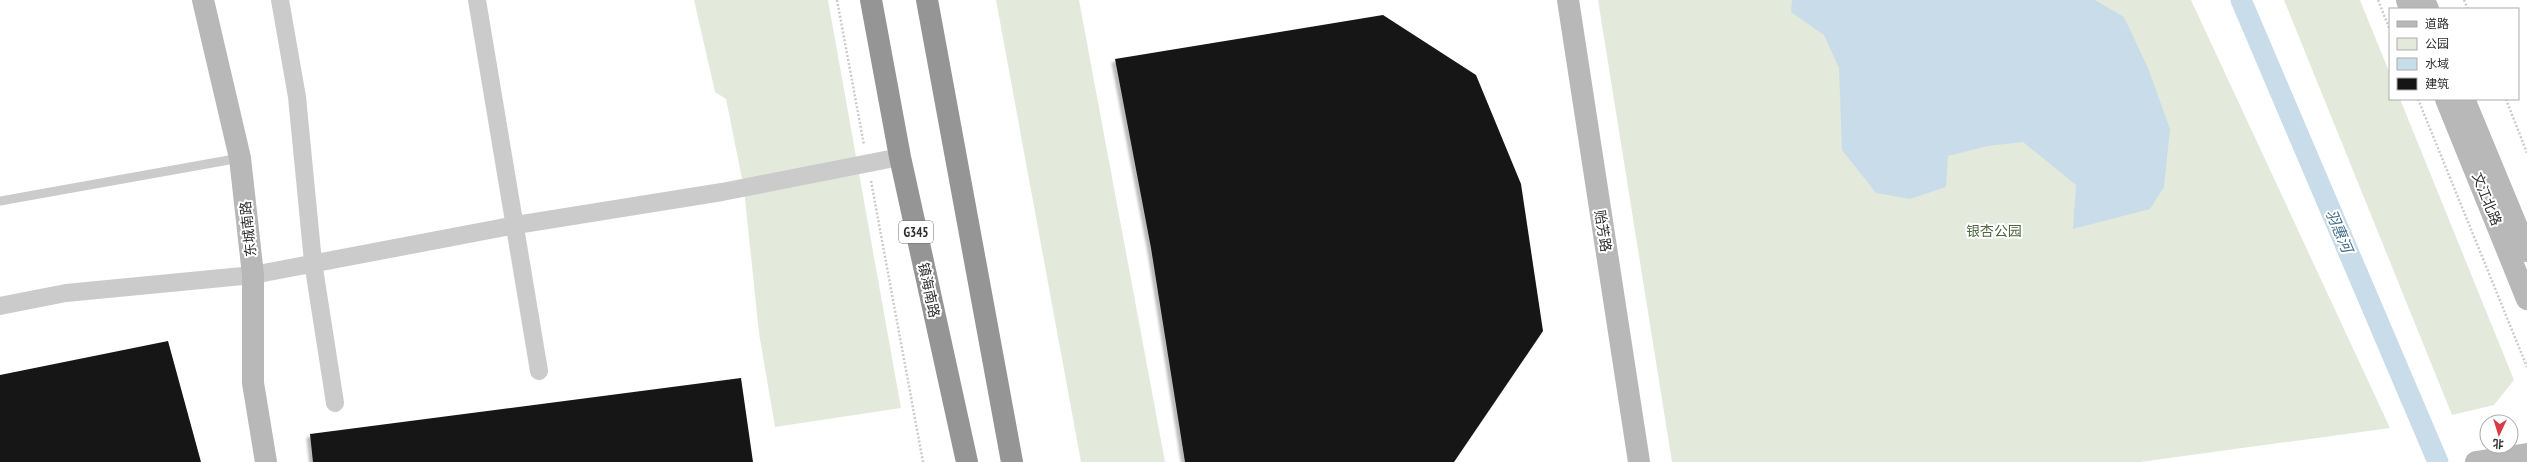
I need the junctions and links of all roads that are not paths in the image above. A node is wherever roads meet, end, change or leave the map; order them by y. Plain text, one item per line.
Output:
1 (203, 0) edge
2 (280, 0) edge
3 (477, 0) edge
4 (871, 0) edge
5 (927, 0) edge
6 (1568, 0) edge
7 (2446, 100) edge
8 (2464, 100) edge
9 (900, 157) junction
10 (240, 158) junction
11 (0, 201) edge
12 (516, 225) junction
13 (2527, 251) edge
14 (313, 262) junction
15 (253, 275) junction
16 (2527, 299) edge
17 (0, 306) edge
18 (539, 371) dead end
19 (335, 403) dead end
20 (2527, 454) edge
21 (266, 462) edge
22 (967, 462) edge
23 (1012, 462) edge
24 (1638, 462) edge
25 (2476, 462) edge

1 - 10 street, 东城南路
2 - 14 street
3 - 12 street
4 - 9 highway, 镇海南路 / G345
5 - 23 highway
6 - 24 street, 贻芳路
7 - 16 street, 文江北路
8 - 13 street
9 - 12 street
9 - 22 highway, 镇海南路 / G345
10 - 11 lane
10 - 15 street, 东城南路
12 - 14 street
12 - 18 street
14 - 15 street
14 - 19 street
15 - 17 street
15 - 21 street, 东城南路
20 - 25 street

